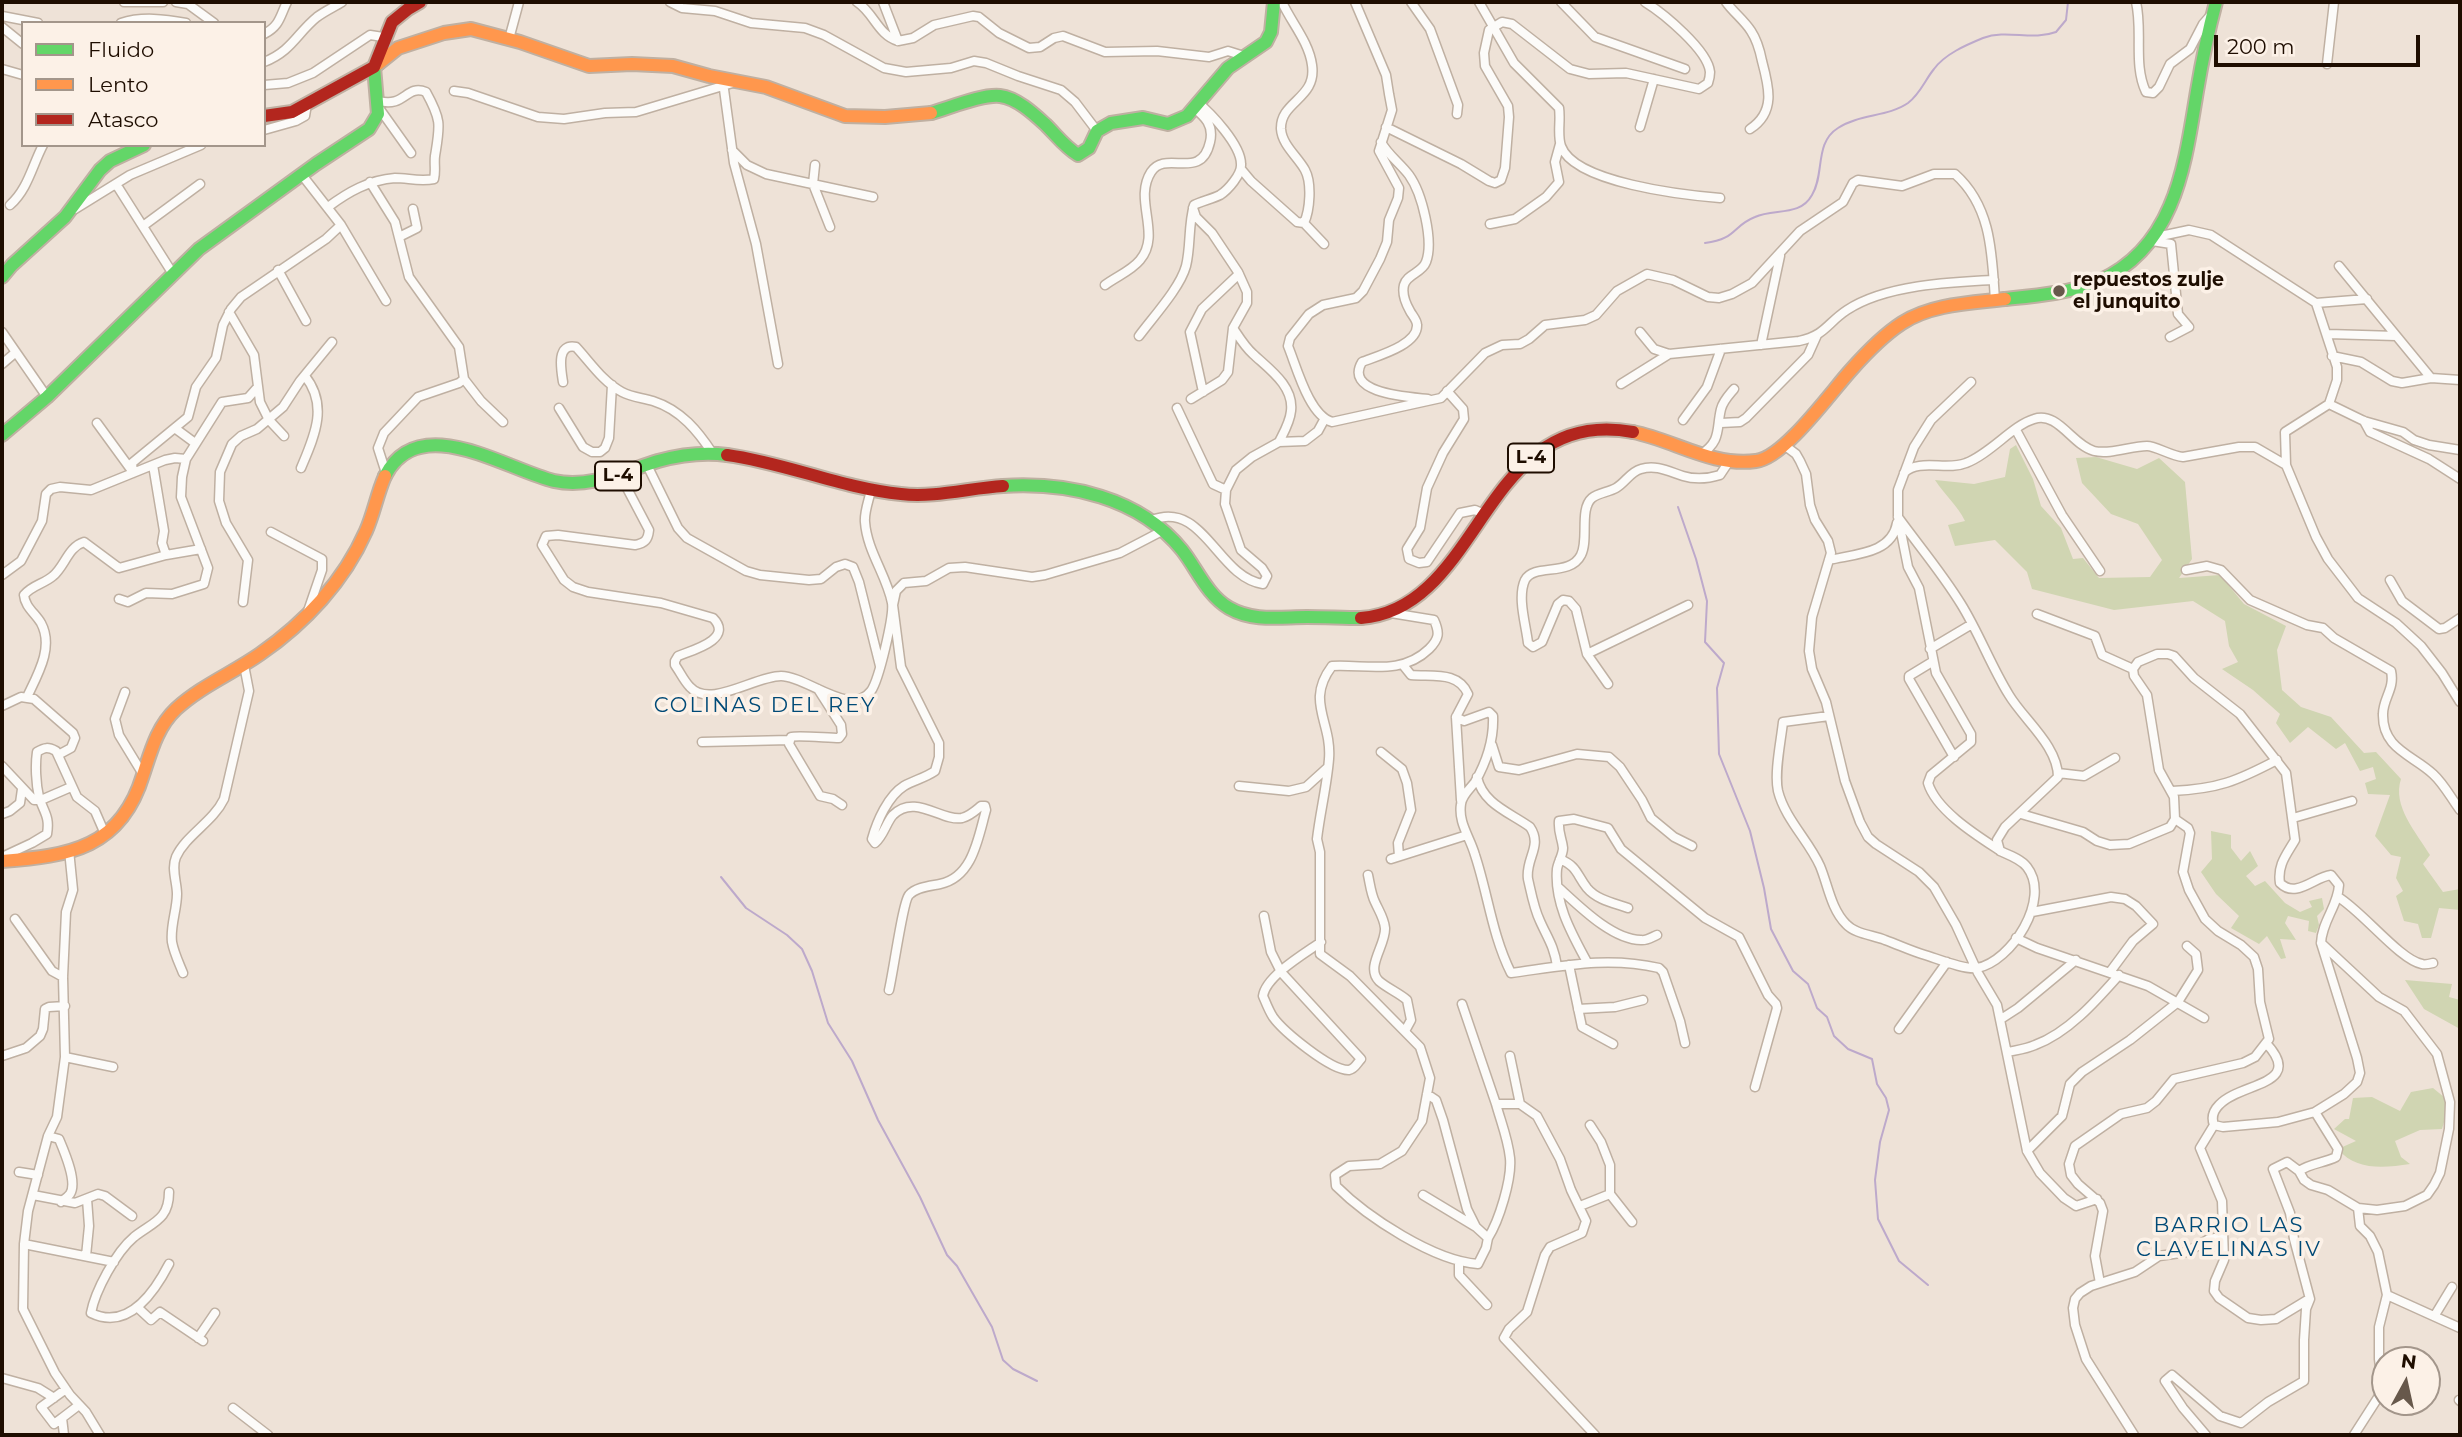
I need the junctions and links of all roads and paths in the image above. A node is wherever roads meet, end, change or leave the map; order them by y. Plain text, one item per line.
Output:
1 (124, 2) edge
2 (163, 2) edge
3 (176, 2) edge
4 (287, 2) edge
5 (342, 2) edge
6 (420, 2) edge
7 (520, 2) edge
8 (670, 2) edge
9 (857, 2) edge
10 (883, 2) edge
11 (1274, 2) edge
12 (1282, 2) edge
13 (1355, 2) edge
14 (1411, 2) edge
15 (1479, 2) edge
16 (1561, 2) edge
17 (1645, 2) edge
18 (1726, 2) edge
19 (2136, 2) edge
20 (2334, 2) edge
21 (1657, 5) edge
22 (2214, 8) edge
23 (2, 16) edge
24 (27, 21) edge
25 (138, 21) edge
26 (171, 21) edge
27 (211, 21) edge
28 (1494, 26) junction
29 (2, 27) edge
30 (266, 33) edge
31 (383, 37) junction
32 (509, 39) junction
33 (898, 41) junction
34 (21, 42) edge
35 (1244, 56) junction
36 (266, 61) edge
37 (2327, 64) dead end
38 (374, 67) junction
39 (2, 69) edge
40 (1685, 69) dead end
41 (21, 74) edge
42 (1654, 79) junction
43 (723, 83) junction
44 (266, 85) edge
45 (454, 91) dead end
46 (307, 104) junction
47 (379, 104) junction
48 (1195, 104) junction
49 (1457, 114) dead end
50 (266, 116) edge
51 (1386, 127) junction
52 (1640, 127) dead end
53 (266, 129) edge
54 (1750, 129) dead end
55 (1097, 131) junction
56 (1381, 142) junction
57 (1560, 144) junction
58 (42, 147) edge
59 (140, 147) edge
60 (196, 147) edge
61 (732, 150) junction
62 (411, 153) dead end
63 (816, 165) dead end
64 (1241, 169) junction
65 (302, 175) junction
66 (370, 182) junction
67 (116, 184) junction
68 (200, 184) dead end
69 (813, 184) junction
70 (873, 197) dead end
71 (1720, 198) dead end
72 (10, 205) dead end
73 (1194, 205) junction
74 (328, 207) junction
75 (413, 209) dead end
76 (69, 212) junction
77 (1304, 223) junction
78 (1490, 223) dead end
79 (341, 225) junction
80 (143, 226) junction
81 (830, 227) dead end
82 (400, 237) junction
83 (2154, 239) junction
84 (1324, 244) dead end
85 (1781, 253) junction
86 (2339, 266) dead end
87 (278, 271) junction
88 (173, 274) junction
89 (1239, 274) junction
90 (2, 277) edge
91 (1994, 280) junction
92 (1105, 285) dead end
93 (2367, 299) junction
94 (386, 301) dead end
95 (1995, 302) junction
96 (2316, 303) junction
97 (229, 312) junction
98 (306, 321) dead end
99 (1233, 328) junction
100 (2, 332) edge
101 (1640, 332) dead end
102 (2328, 334) junction
103 (1139, 335) dead end
104 (1817, 335) junction
105 (2396, 336) junction
106 (2171, 337) dead end
107 (332, 342) dead end
108 (1761, 345) junction
109 (1721, 349) junction
110 (16, 352) junction
111 (1668, 354) junction
112 (2332, 356) junction
113 (2, 364) edge
114 (778, 364) dead end
115 (305, 376) junction
116 (2431, 378) junction
117 (464, 379) junction
118 (2458, 381) edge
119 (563, 382) dead end
120 (1971, 382) dead end
121 (1621, 384) dead end
122 (612, 385) junction
123 (1734, 388) dead end
124 (256, 390) junction
125 (1447, 391) junction
126 (1203, 392) junction
127 (47, 397) junction
128 (1191, 399) dead end
129 (1435, 400) junction
130 (2329, 404) junction
131 (559, 408) dead end
132 (1177, 408) dead end
133 (269, 419) junction
134 (1324, 419) junction
135 (1684, 420) dead end
136 (2364, 421) junction
137 (503, 422) dead end
138 (97, 423) dead end
139 (1721, 423) junction
140 (176, 429) junction
141 (2016, 430) junction
142 (2, 436) edge
143 (284, 436) dead end
144 (1279, 442) junction
145 (195, 443) junction
146 (1784, 445) junction
147 (2460, 450) edge
148 (713, 454) junction
149 (1700, 455) junction
150 (186, 459) junction
151 (1728, 463) junction
152 (153, 465) junction
153 (647, 465) junction
154 (2286, 465) junction
155 (301, 468) dead end
156 (134, 473) junction
157 (386, 473) junction
158 (1904, 473) junction
159 (621, 475) junction
160 (2460, 478) edge
161 (871, 490) junction
162 (1226, 491) junction
163 (1484, 514) junction
164 (1898, 517) junction
165 (1152, 520) junction
166 (1164, 530) junction
167 (271, 532) dead end
168 (201, 549) junction
169 (166, 555) junction
170 (1829, 560) junction
171 (2186, 570) dead end
172 (2100, 571) dead end
173 (2, 575) edge
174 (2390, 580) dead end
175 (119, 599) dead end
176 (243, 603) dead end
177 (893, 605) junction
178 (1688, 605) dead end
179 (1391, 613) junction
180 (307, 614) junction
181 (2037, 614) dead end
182 (2460, 618) edge
183 (1972, 624) junction
184 (1930, 649) junction
185 (1587, 654) junction
186 (1932, 662) junction
187 (244, 664) junction
188 (1403, 665) junction
189 (2133, 669) junction
190 (881, 671) junction
191 (1608, 684) dead end
192 (818, 689) junction
193 (125, 692) dead end
194 (27, 697) junction
195 (2460, 702) edge
196 (2, 706) edge
197 (1829, 716) junction
198 (1456, 717) junction
199 (790, 740) junction
200 (702, 742) dead end
201 (1491, 742) junction
202 (1381, 752) dead end
203 (58, 755) junction
204 (1954, 757) junction
205 (2115, 758) dead end
206 (2277, 760) junction
207 (2, 766) edge
208 (1327, 768) junction
209 (2058, 773) junction
210 (144, 776) junction
211 (1477, 777) junction
212 (1239, 786) dead end
213 (71, 787) junction
214 (22, 789) junction
215 (2172, 792) junction
216 (41, 800) junction
217 (1461, 800) junction
218 (2352, 801) dead end
219 (842, 805) dead end
220 (2460, 810) edge
221 (2, 814) edge
222 (2021, 814) junction
223 (2293, 818) junction
224 (2175, 819) junction
225 (105, 834) junction
226 (1467, 835) junction
227 (1692, 846) dead end
228 (69, 850) junction
229 (2000, 851) junction
230 (2, 859) edge
231 (1560, 859) junction
232 (1368, 875) dead end
233 (1558, 887) junction
234 (2338, 897) junction
235 (1628, 908) dead end
236 (2032, 912) junction
237 (1264, 916) dead end
238 (15, 919) dead end
239 (1657, 935) dead end
240 (2016, 938) junction
241 (1321, 942) junction
242 (2321, 943) junction
243 (2187, 946) dead end
244 (2076, 960) junction
245 (1587, 962) junction
246 (1947, 962) junction
247 (2432, 963) dead end
248 (1569, 965) junction
249 (1557, 967) junction
250 (1976, 968) junction
251 (1281, 972) junction
252 (183, 973) dead end
253 (2115, 974) junction
254 (63, 977) junction
255 (889, 990) dead end
256 (1643, 1000) dead end
257 (2178, 1002) junction
258 (1462, 1004) dead end
259 (65, 1006) junction
260 (1578, 1009) junction
261 (2204, 1018) dead end
262 (2001, 1019) junction
263 (1899, 1029) dead end
264 (1405, 1031) junction
265 (1685, 1043) dead end
266 (2266, 1043) junction
267 (1613, 1044) dead end
268 (2008, 1052) junction
269 (2, 1056) edge
270 (1510, 1056) dead end
271 (65, 1057) junction
272 (113, 1067) dead end
273 (1755, 1087) dead end
274 (1427, 1094) junction
275 (1496, 1104) junction
276 (1520, 1104) junction
277 (2315, 1112) junction
278 (2460, 1124) edge
279 (1590, 1125) dead end
280 (2214, 1125) junction
281 (2449, 1129) junction
282 (48, 1136) junction
283 (2028, 1151) junction
284 (2299, 1171) junction
285 (19, 1172) dead end
286 (38, 1175) junction
287 (169, 1192) dead end
288 (1610, 1194) junction
289 (33, 1195) junction
290 (1423, 1195) dead end
291 (87, 1199) junction
292 (2097, 1199) junction
293 (61, 1202) junction
294 (1580, 1206) junction
295 (2358, 1208) junction
296 (132, 1216) dead end
297 (1632, 1222) dead end
298 (1476, 1227) junction
299 (1488, 1238) junction
300 (2221, 1241) junction
301 (24, 1244) junction
302 (86, 1256) junction
303 (114, 1262) junction
304 (1459, 1262) junction
305 (169, 1264) dead end
306 (2100, 1283) junction
307 (2452, 1287) dead end
308 (2387, 1295) junction
309 (2310, 1299) junction
310 (1487, 1305) dead end
311 (137, 1307) junction
312 (215, 1313) dead end
313 (2435, 1315) junction
314 (2460, 1328) edge
315 (2, 1378) edge
316 (66, 1389) junction
317 (54, 1398) junction
318 (79, 1405) junction
319 (233, 1408) dead end
320 (62, 1418) junction
321 (64, 1435) edge
322 (100, 1435) edge
323 (268, 1435) edge
324 (1595, 1435) edge
325 (2134, 1435) edge
326 (2206, 1435) edge
327 (2354, 1435) edge

1 - 2 street
3 - 27 street
4 - 30 street
5 - 36 street
6 - 31 main road
7 - 32 street
8 - 55 street
9 - 33 street
10 - 33 street
11 - 35 main road
12 - 77 street
13 - 51 street
14 - 49 street
15 - 28 street
16 - 40 street
17 - 21 street
18 - 54 street
19 - 22 street
20 - 37 street
21 - 42 street
22 - 83 main road, L-4
23 - 24 street
25 - 26 street
28 - 42 street
28 - 51 street
28 - 57 street
29 - 34 street
31 - 38 main road
31 - 44 street
32 - 38 main road
32 - 43 main road
33 - 35 street
35 - 48 main road
38 - 46 main road
38 - 47 main road
39 - 41 street
42 - 52 street
43 - 45 street
43 - 55 main road
43 - 61 street
46 - 50 main road
46 - 53 street
47 - 62 street
47 - 65 main road
47 - 66 street
48 - 55 main road
48 - 64 street
48 - 92 street
51 - 56 street
56 - 129 street
56 - 134 street
57 - 71 street
57 - 78 street
58 - 72 street
59 - 76 main road
60 - 67 street
61 - 69 street
61 - 114 street
63 - 69 street
64 - 73 street
64 - 77 street
65 - 74 street
65 - 88 main road
66 - 74 street
66 - 82 street
67 - 76 street
67 - 80 street
68 - 80 street
69 - 70 street
69 - 81 street
73 - 89 street
73 - 103 street
74 - 79 street
75 - 82 street
76 - 90 main road
77 - 84 street
79 - 87 street
79 - 94 street
80 - 88 street
82 - 117 street
83 - 95 main road, L-4
83 - 96 street
83 - 106 street
85 - 91 street
85 - 108 street
85 - 125 street
86 - 93 street
87 - 97 street
87 - 98 street
88 - 127 main road
89 - 99 street
89 - 126 street
91 - 95 street
91 - 104 street
93 - 96 street
93 - 105 street
95 - 146 main road, L-4
96 - 102 street
97 - 124 street
97 - 140 street
99 - 126 street
99 - 144 street
100 - 110 street
101 - 111 street
102 - 105 street
102 - 112 street
104 - 108 street
104 - 139 street
105 - 116 street
107 - 115 street
108 - 109 street
109 - 111 street
109 - 135 street
110 - 113 street
110 - 127 street
111 - 121 street
112 - 116 street
112 - 130 street
115 - 133 street
115 - 155 street
116 - 118 street
117 - 137 street
117 - 157 street
119 - 122 street
120 - 158 street
122 - 131 street
122 - 148 street
123 - 139 street
124 - 133 street
124 - 145 street
125 - 129 street
125 - 163 street
126 - 128 street
127 - 142 main road
129 - 134 street
130 - 136 street
130 - 154 street
132 - 162 street
133 - 143 street
133 - 176 street
134 - 144 street
136 - 147 street
136 - 160 street
138 - 156 street
139 - 149 street
140 - 145 street
140 - 156 street
141 - 154 street
141 - 158 street
141 - 172 street
144 - 162 street
145 - 150 street
146 - 151 main road, L-4
146 - 170 street
148 - 153 main road, L-4
148 - 161 main road, L-4
149 - 151 main road, L-4
149 - 163 main road, L-4
150 - 152 street
150 - 168 street
151 - 185 street
152 - 156 street
152 - 169 street
153 - 159 main road, L-4
153 - 190 street
154 - 195 street
156 - 173 street
157 - 159 main road, L-4
157 - 180 main road
158 - 164 street
159 - 192 street
161 - 165 main road, L-4
161 - 177 street
162 - 165 street
163 - 179 main road, L-4
164 - 170 street
164 - 183 street
164 - 184 street
165 - 166 main road, L-4
166 - 177 street
166 - 179 main road, L-4
167 - 180 street
168 - 169 street
168 - 175 street
169 - 194 street
170 - 197 street
171 - 220 street
174 - 182 street
177 - 190 street
177 - 255 street
178 - 185 street
179 - 188 street
180 - 187 main road
181 - 189 street
183 - 184 street
183 - 209 street
184 - 186 street
185 - 191 street
186 - 204 street
186 - 204 street
187 - 210 main road
187 - 252 street
188 - 198 street
188 - 208 street
189 - 206 street
189 - 215 street
190 - 192 street
192 - 199 street
193 - 210 street
194 - 196 street
194 - 203 street
197 - 246 street
197 - 250 street
198 - 201 street
198 - 217 street
199 - 200 street
199 - 219 street
201 - 211 street
201 - 227 street
202 - 226 street
203 - 213 street
203 - 216 street
204 - 229 street
205 - 209 street
206 - 215 street
206 - 223 street
207 - 214 street
208 - 212 street
208 - 241 street
209 - 222 street
210 - 225 main road
211 - 217 street
211 - 249 street
213 - 216 street
213 - 225 street
214 - 216 street
214 - 221 street
215 - 224 street
216 - 230 street
217 - 226 street
218 - 223 street
222 - 224 street
222 - 229 street
223 - 234 street
224 - 266 street
225 - 228 main road
226 - 249 street
228 - 230 main road
228 - 254 street
229 - 236 street
231 - 233 street
231 - 235 street
231 - 273 street
232 - 264 street
233 - 239 street
233 - 245 street
234 - 242 street
234 - 247 street
236 - 240 street
236 - 253 street
237 - 251 street
238 - 254 street
240 - 244 street
240 - 250 street
241 - 251 street
241 - 264 street
242 - 277 street
242 - 281 street
243 - 257 street
244 - 253 street
244 - 262 street
245 - 248 street
245 - 265 street
246 - 250 street
246 - 263 street
248 - 249 street
248 - 260 street
250 - 262 street
251 - 251 street
253 - 257 street
253 - 268 street
254 - 259 street
256 - 260 street
257 - 261 street
257 - 283 street
258 - 275 street
259 - 269 street
259 - 271 street
260 - 267 street
262 - 268 street
264 - 274 street
266 - 280 street
266 - 292 street
268 - 283 street
270 - 276 street
271 - 272 street
271 - 282 street
274 - 298 street
274 - 304 street
275 - 276 street
275 - 299 street
276 - 294 street
277 - 280 street
277 - 284 street
278 - 281 street
279 - 288 street
280 - 300 street
281 - 295 street
282 - 286 street
282 - 293 street
283 - 292 street
284 - 295 street
284 - 309 street
285 - 286 street
286 - 289 street
287 - 303 street
288 - 294 street
288 - 297 street
289 - 293 street
289 - 301 street
290 - 298 street
291 - 293 street
291 - 296 street
291 - 302 street
292 - 306 street
294 - 324 street
295 - 308 street
298 - 299 street
299 - 304 street
300 - 306 street
300 - 309 street
301 - 302 street
301 - 316 street
302 - 303 street
303 - 311 street
304 - 310 street
305 - 311 street
306 - 325 street
307 - 313 street
308 - 313 street
308 - 327 street
309 - 326 street
311 - 312 street
313 - 314 street
315 - 317 street
316 - 317 street
316 - 318 street
317 - 320 street
318 - 320 street
318 - 322 street
319 - 323 street
320 - 321 street

